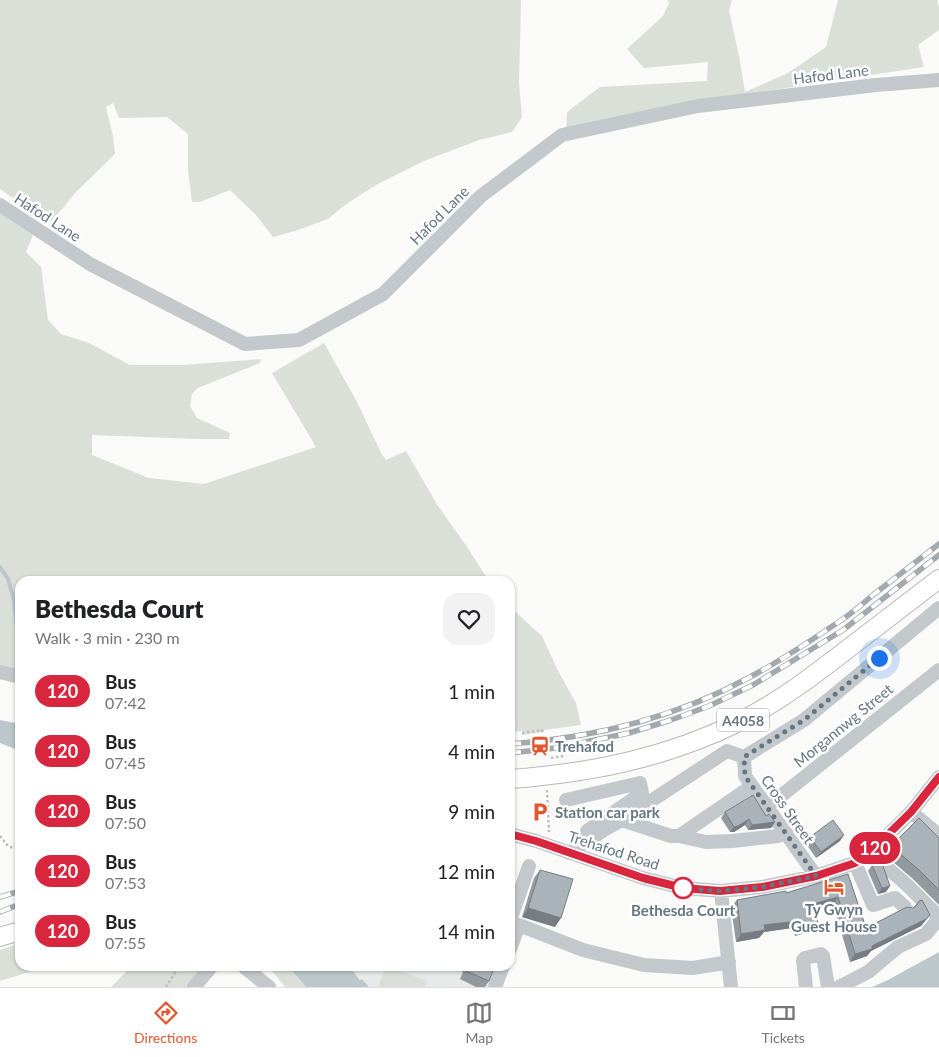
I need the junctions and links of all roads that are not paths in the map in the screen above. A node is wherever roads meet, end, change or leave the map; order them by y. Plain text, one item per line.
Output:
1 (939, 80) edge
2 (0, 205) edge
3 (939, 579) edge
4 (939, 608) edge
5 (939, 670) edge
6 (0, 672) edge
7 (15, 676) edge
8 (744, 757) junction
9 (939, 777) edge
10 (515, 778) edge
11 (752, 786) junction
12 (566, 800) dead end
13 (767, 807) junction
14 (911, 812) junction
15 (622, 820) junction
16 (786, 834) junction
17 (939, 835) edge
18 (515, 836) edge
19 (679, 836) junction
20 (559, 850) junction
21 (870, 852) junction
22 (855, 863) junction
23 (529, 866) dead end
24 (816, 876) junction
25 (720, 891) junction
26 (905, 907) edge
27 (515, 916) edge
28 (515, 924) edge
29 (15, 932) edge
30 (0, 937) edge
31 (729, 962) junction
32 (208, 971) edge
33 (248, 971) edge
34 (501, 971) edge
35 (263, 985) edge
36 (194, 987) edge
37 (495, 987) edge
38 (732, 987) edge
39 (806, 987) edge
40 (828, 987) edge
41 (839, 987) edge

1 - 2 street, Hafod Lane
3 - 10 main road, A4058
4 - 8 street
5 - 13 street, Morgannwg Street
6 - 7 street
8 - 11 street, Cross Street
8 - 15 street
9 - 14 street, Trehafod Road
11 - 13 street, Cross Street
11 - 19 street
12 - 20 street
13 - 16 street, Cross Street
14 - 17 street
14 - 21 street, Trehafod Road
15 - 19 street
15 - 20 street
16 - 19 street
16 - 24 street, Cross Street
18 - 20 street, Trehafod Road
20 - 25 street, Trehafod Road
21 - 22 street, Trehafod Road
21 - 41 street
22 - 24 street, Trehafod Road
22 - 26 street
23 - 27 street
24 - 25 street, Trehafod Road
25 - 31 street
28 - 31 street
29 - 30 main road
31 - 38 street
32 - 36 street
33 - 35 street
34 - 37 street
39 - 40 street

